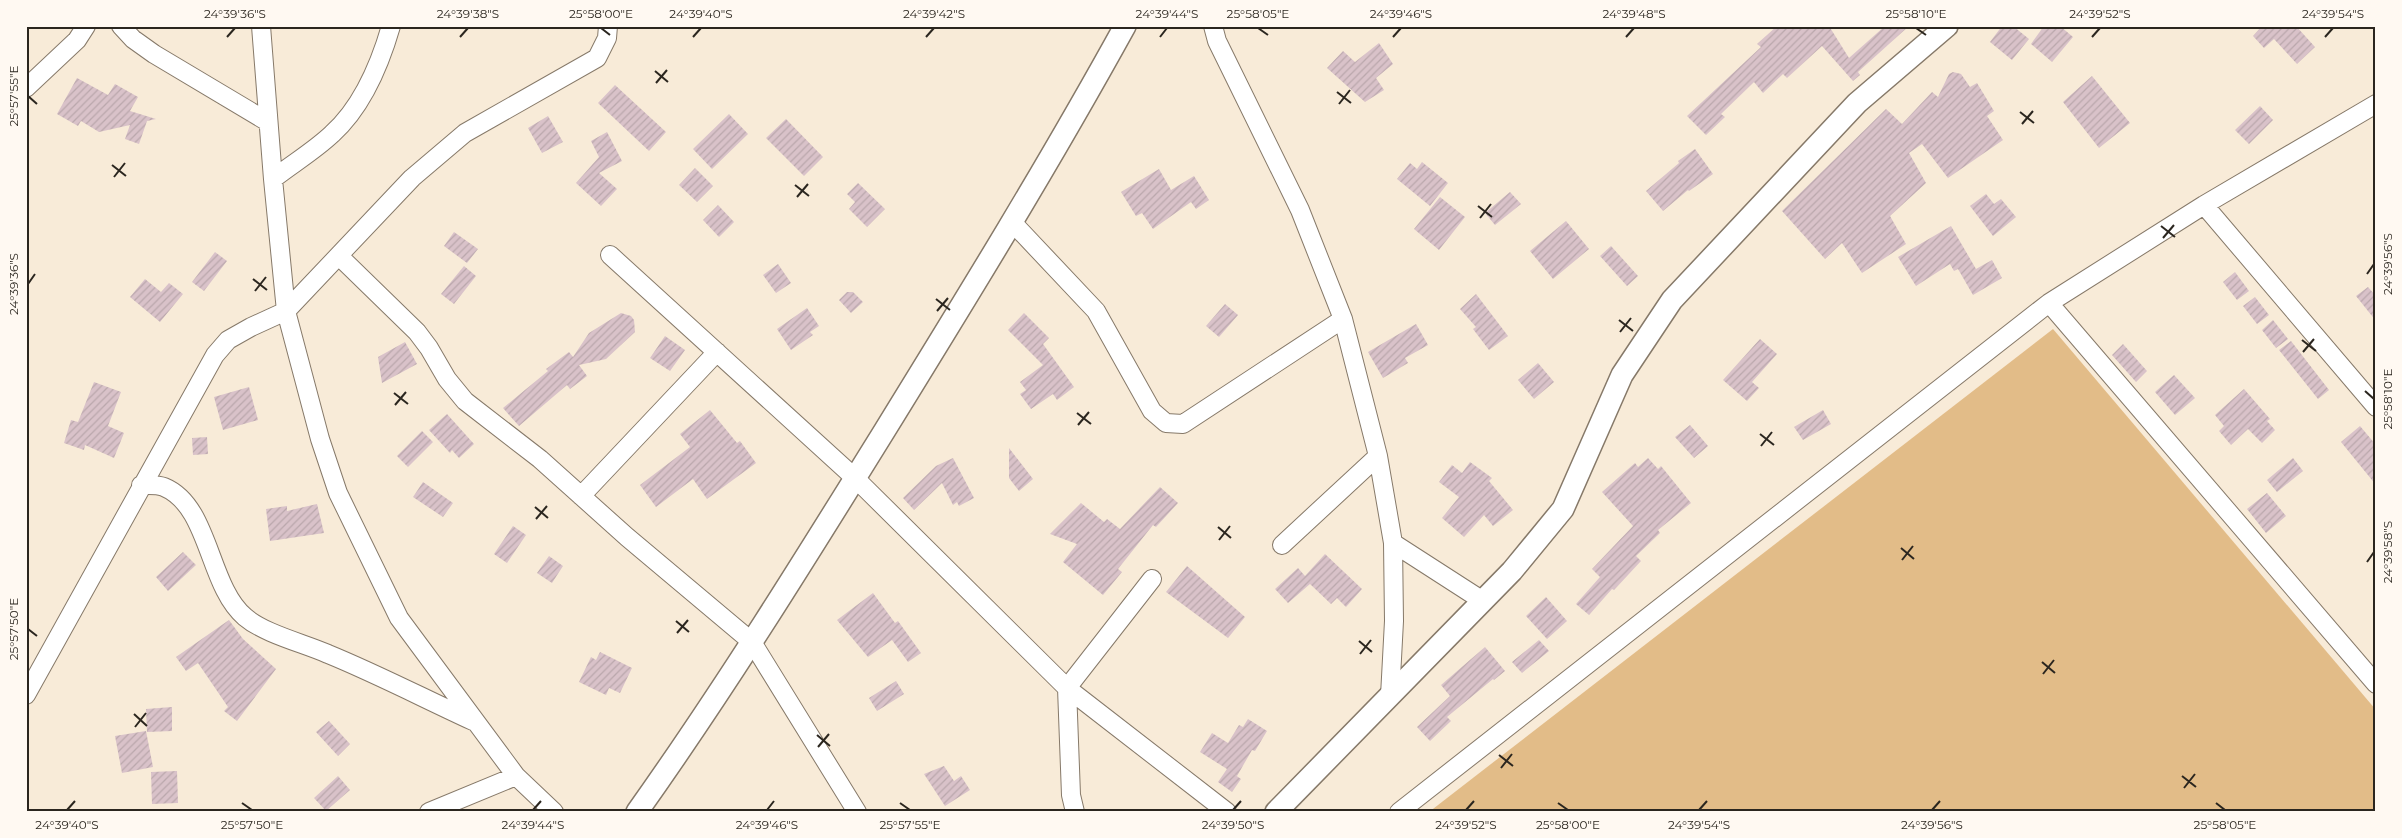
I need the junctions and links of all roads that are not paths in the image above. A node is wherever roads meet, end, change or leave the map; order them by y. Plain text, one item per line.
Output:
1 (86, 26) edge
2 (121, 26) edge
3 (261, 26) edge
4 (391, 26) edge
5 (608, 26) edge
6 (1125, 26) edge
7 (1213, 26) edge
8 (1947, 26) edge
9 (26, 88) edge
10 (2376, 104) edge
11 (268, 122) junction
12 (273, 179) junction
13 (2204, 205) junction
14 (1013, 222) junction
15 (610, 255) dead end
16 (339, 256) junction
17 (2049, 303) junction
18 (286, 311) junction
19 (1343, 320) junction
20 (717, 352) junction
21 (2376, 407) edge
22 (1378, 456) junction
23 (855, 478) junction
24 (141, 485) junction
25 (581, 496) junction
26 (1393, 543) junction
27 (1282, 545) dead end
28 (1152, 579) dead end
29 (1483, 601) junction
30 (752, 642) junction
31 (2376, 684) edge
32 (1066, 688) junction
33 (26, 695) edge
34 (1390, 696) junction
35 (474, 721) junction
36 (516, 776) junction
37 (429, 812) edge
38 (554, 812) edge
39 (636, 812) edge
40 (857, 812) edge
41 (1075, 812) edge
42 (1227, 812) edge
43 (1276, 812) edge
44 (1399, 812) edge

1 - 9 street
2 - 11 street
3 - 11 street
4 - 12 street
5 - 16 street
6 - 14 street
7 - 19 street
8 - 29 street
10 - 13 street
11 - 12 street
12 - 18 street
13 - 17 street
13 - 21 street
14 - 19 street
14 - 23 street
15 - 20 street
16 - 18 street
16 - 25 street
17 - 31 street
17 - 44 street
18 - 24 street
18 - 35 street
19 - 22 street
20 - 23 street
20 - 25 street
22 - 26 street
22 - 27 street
23 - 30 street
23 - 32 street
24 - 33 street
24 - 35 street
25 - 30 street
26 - 29 street
26 - 34 street
28 - 32 street
29 - 34 street
30 - 39 street
30 - 40 street
32 - 41 street
32 - 42 street
34 - 43 street
35 - 36 street
36 - 37 street
36 - 38 street

